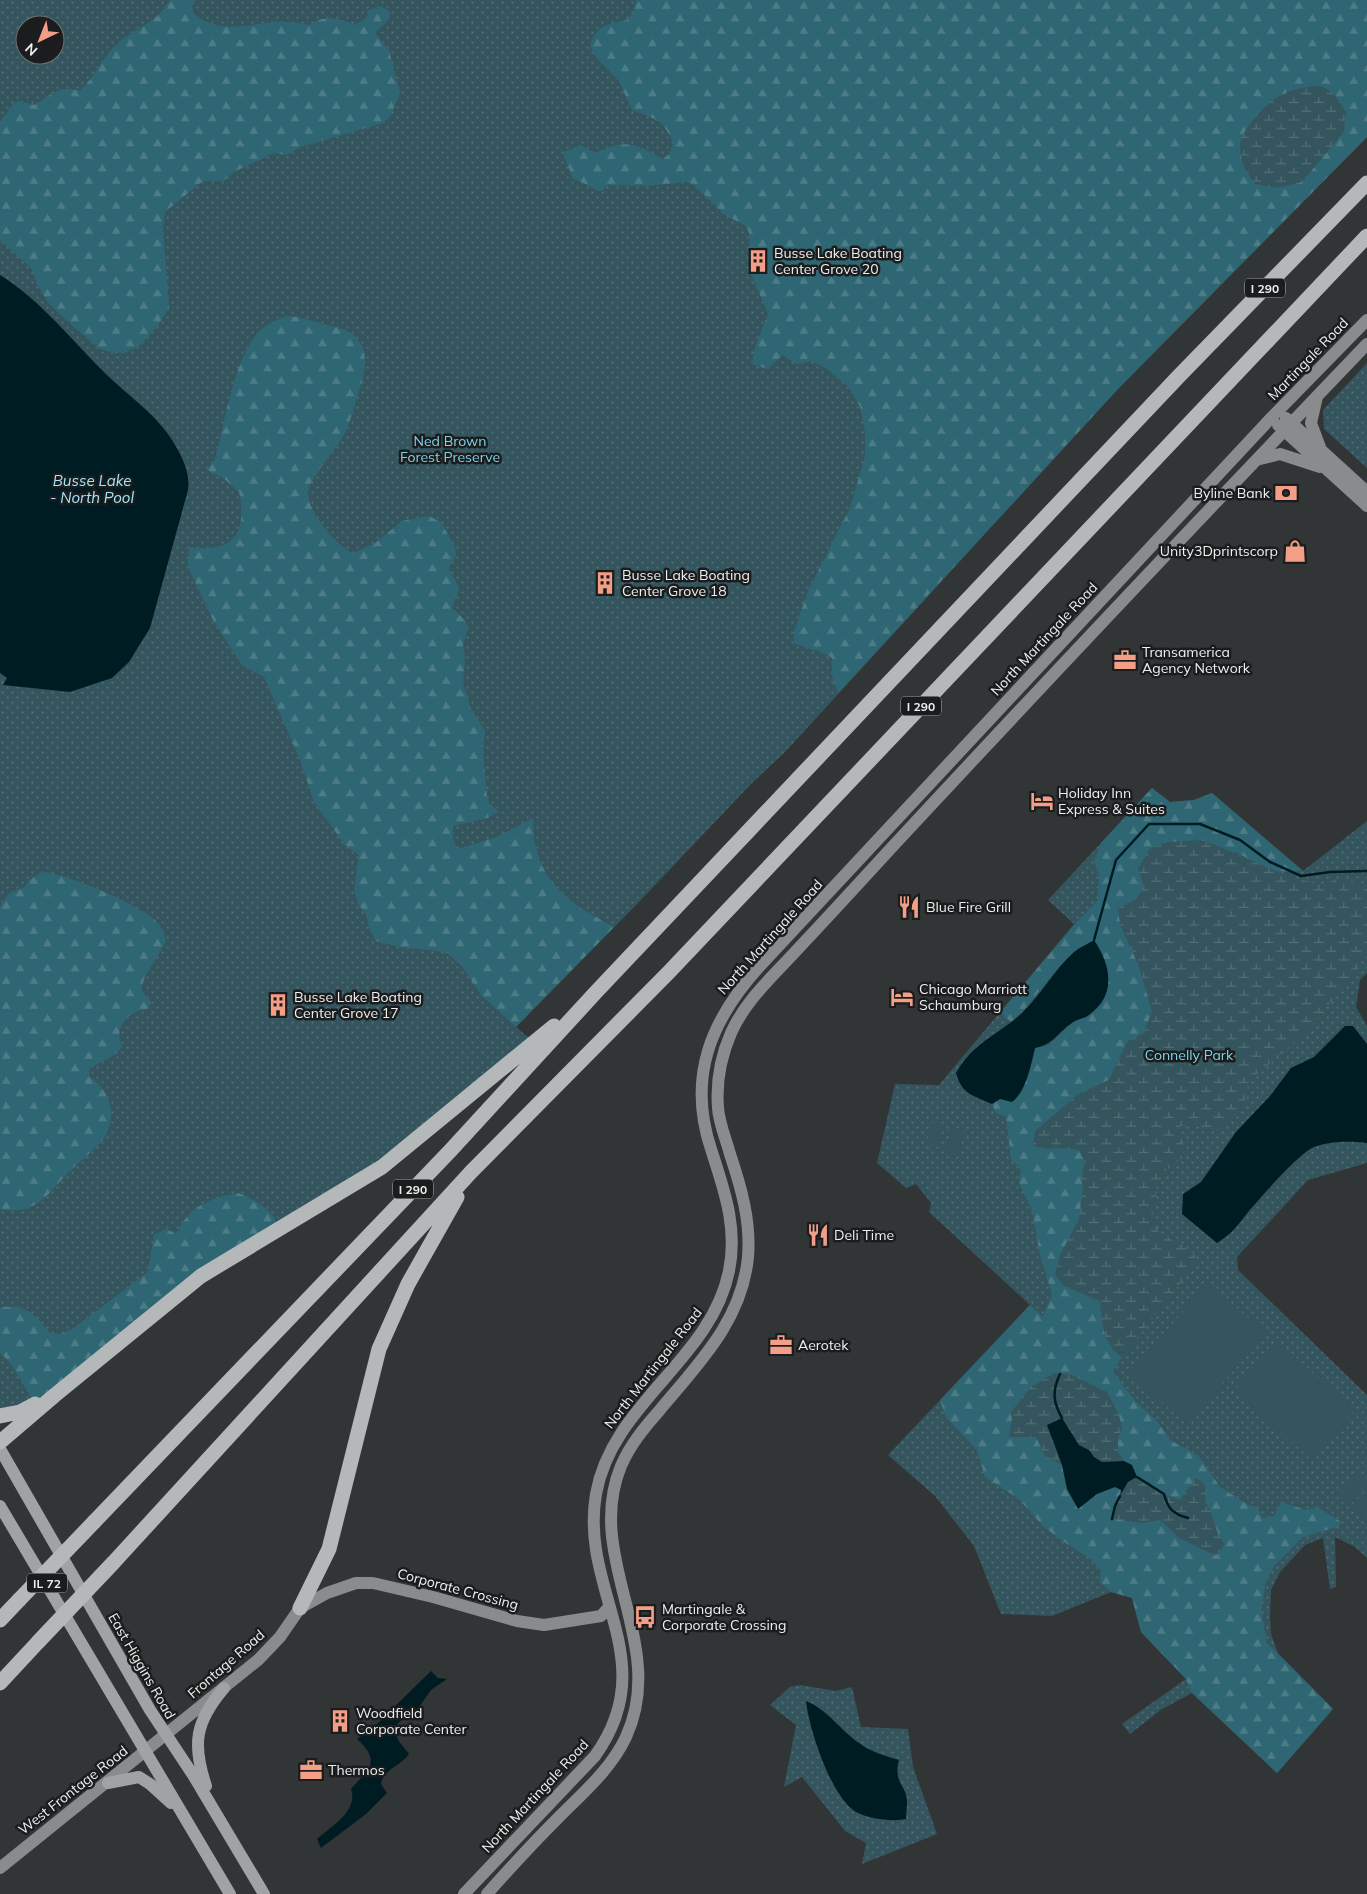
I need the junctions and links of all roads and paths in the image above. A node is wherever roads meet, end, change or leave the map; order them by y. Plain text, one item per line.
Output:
1 (1367, 183) edge
2 (1367, 236) edge
3 (1367, 320) edge
4 (1367, 344) edge
5 (1317, 397) junction
6 (1274, 414) junction
7 (1287, 427) junction
8 (1322, 451) junction
9 (1256, 460) junction
10 (1328, 471) junction
11 (1367, 492) edge
12 (1367, 506) edge
13 (596, 992) junction
14 (471, 1172) junction
15 (55, 1395) junction
16 (0, 1416) edge
17 (0, 1442) edge
18 (0, 1449) edge
19 (0, 1506) edge
20 (626, 1601) junction
21 (609, 1607) junction
22 (300, 1608) junction
23 (0, 1620) edge
24 (0, 1683) edge
25 (224, 1688) junction
26 (166, 1736) junction
27 (146, 1752) junction
28 (108, 1783) junction
29 (214, 1810) junction
30 (188, 1822) junction
31 (0, 1868) edge
32 (230, 1894) edge
33 (264, 1894) edge
34 (464, 1894) edge
35 (487, 1894) edge

1 - 13 highway, I 290
2 - 14 highway, I 290
3 - 6 street, Martingale Road
4 - 5 street
5 - 7 street
5 - 8 street
6 - 7 street
6 - 21 street, North Martingale Road
7 - 8 street
7 - 9 street, North Martingale Road
7 - 10 street
8 - 11 street
9 - 10 street
9 - 20 street, North Martingale Road
10 - 12 street
13 - 15 highway
13 - 23 highway, I 290, bridge
14 - 22 highway
14 - 24 highway, I 290, bridge
15 - 16 highway
15 - 17 highway
18 - 26 main road, East Higgins Road / IL 72
19 - 27 main road, IL 72
20 - 21 street, Corporate Crossing
20 - 35 street, North Martingale Road
21 - 22 street, Corporate Crossing
21 - 34 street, North Martingale Road
22 - 25 street, Frontage Road
25 - 26 street, Frontage Road
25 - 29 main road
26 - 27 street, West Frontage Road
26 - 29 main road, East Higgins Road / IL 72
27 - 28 street, West Frontage Road
27 - 30 main road, IL 72
28 - 30 main road
28 - 31 street, West Frontage Road
29 - 33 main road, East Higgins Road / IL 72
30 - 32 main road, IL 72

